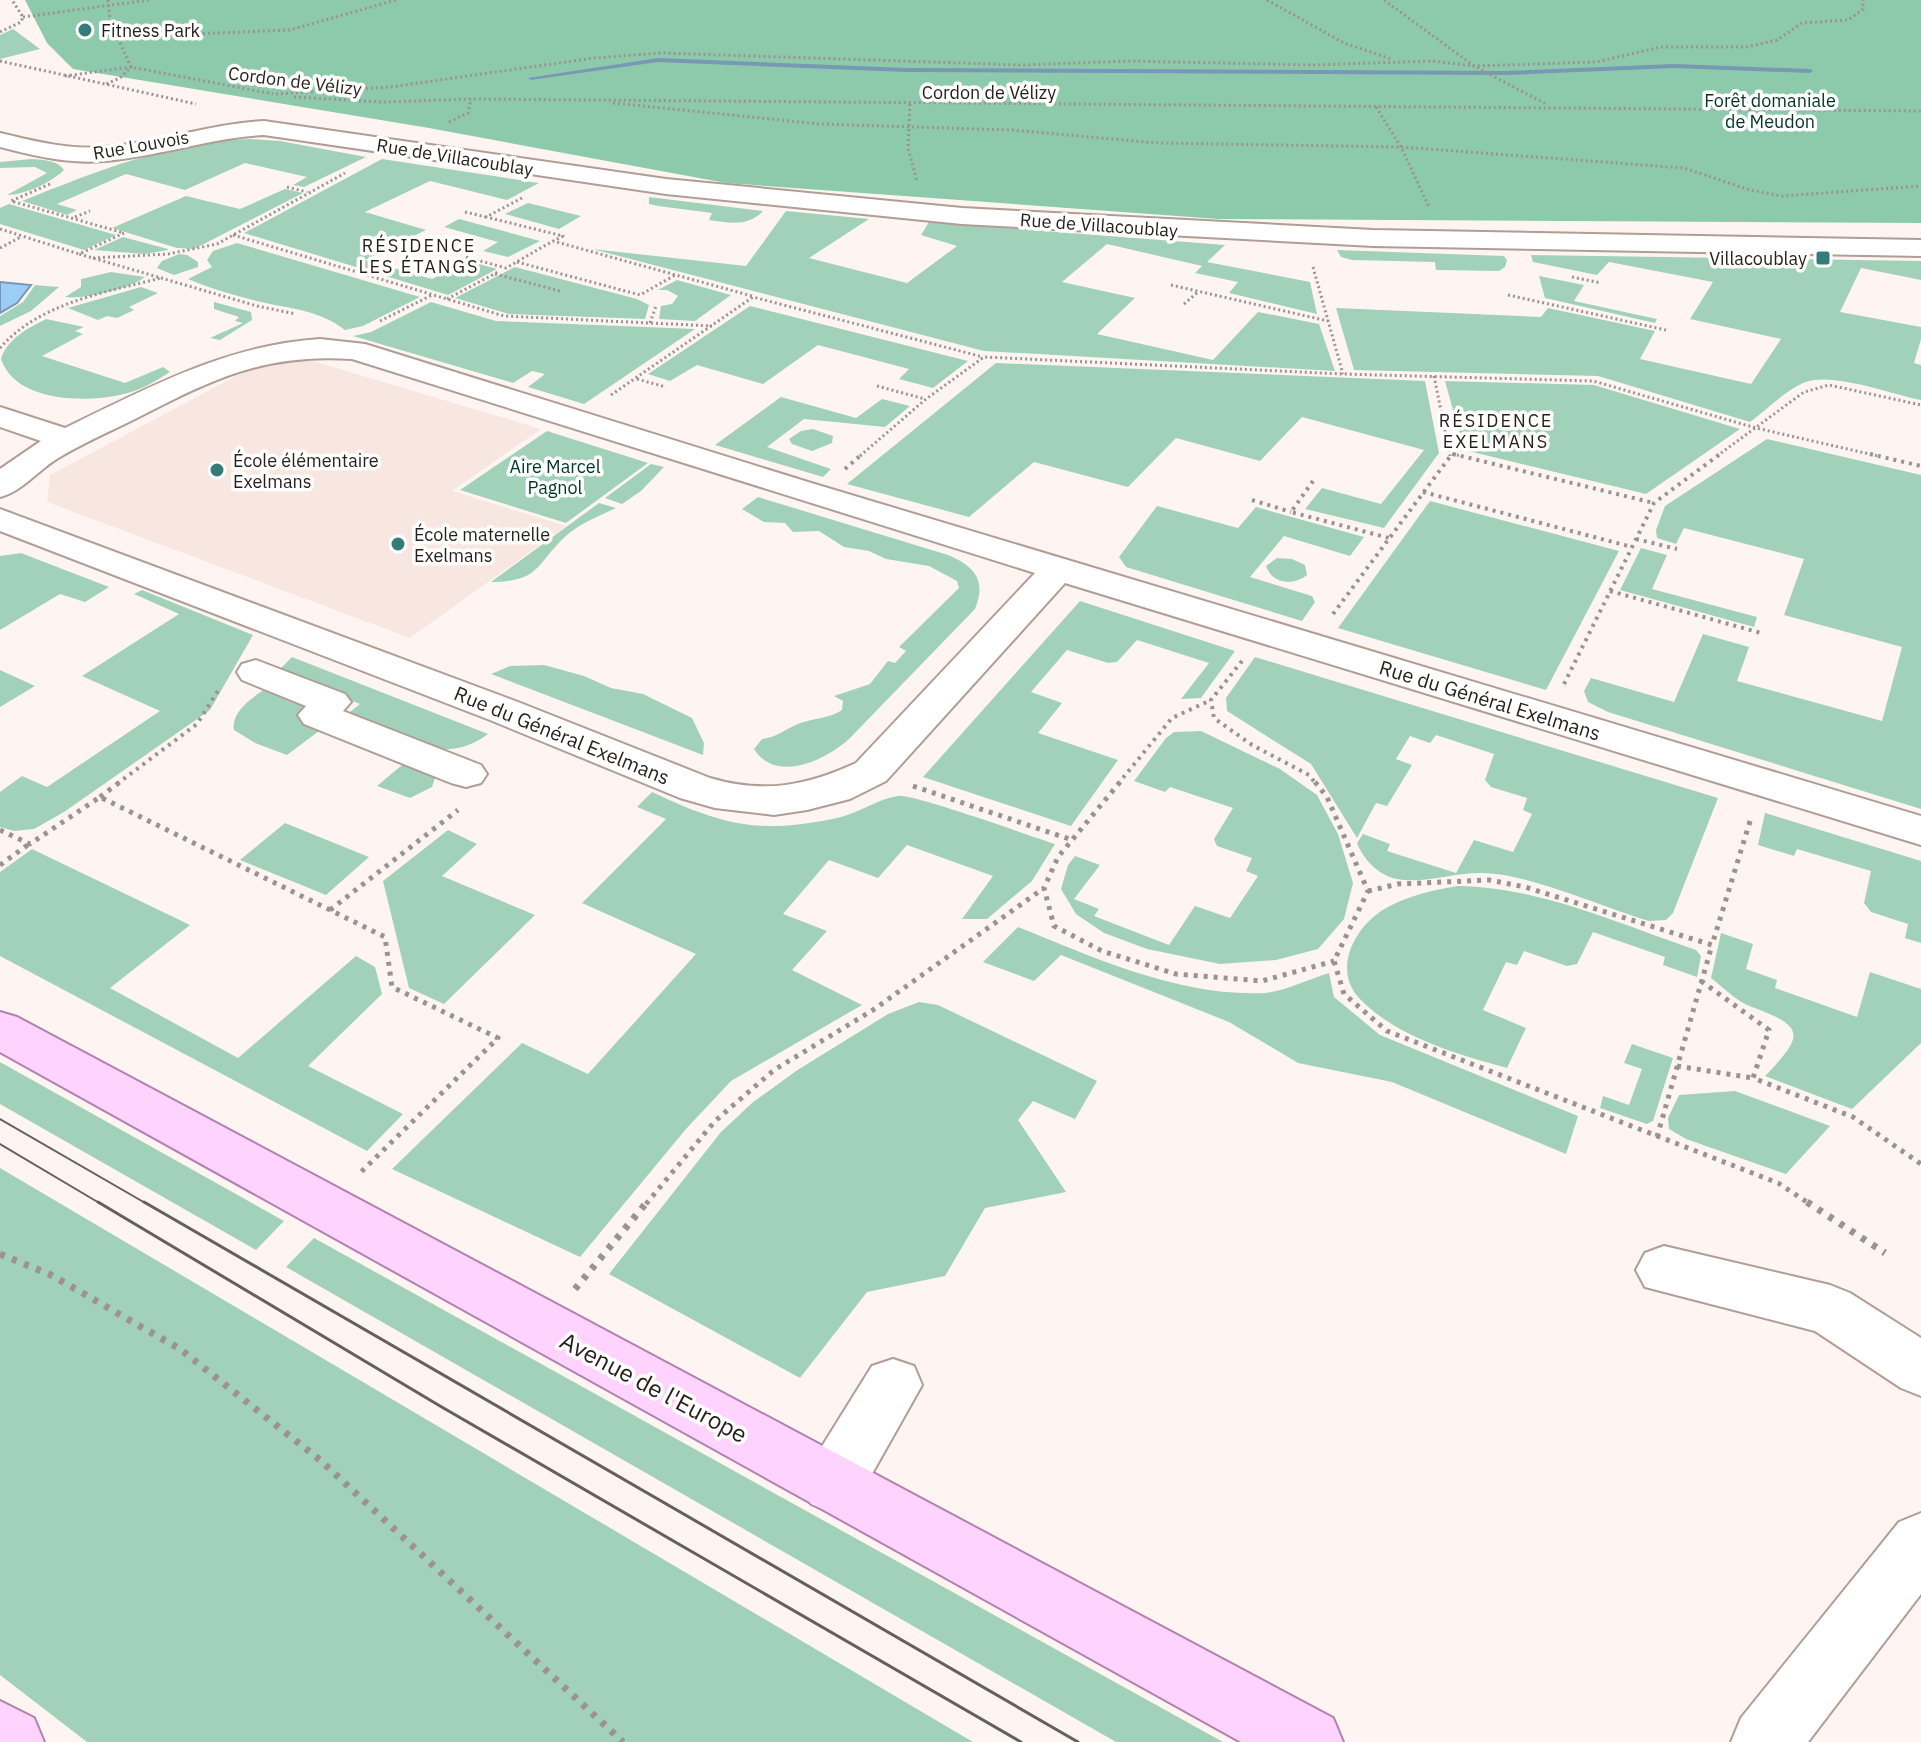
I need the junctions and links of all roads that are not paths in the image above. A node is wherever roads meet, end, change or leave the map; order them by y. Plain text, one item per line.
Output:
1 (283, 129) joint
2 (0, 140) edge
3 (1921, 248) edge
4 (0, 416) edge
5 (68, 440) junction
6 (0, 487) edge
7 (0, 519) edge
8 (1058, 569) junction
9 (256, 672) dead end
10 (464, 791) road end
11 (1921, 831) edge
12 (0, 1030) edge
13 (1664, 1270) dead end
14 (1921, 1370) edge
15 (893, 1385) dead end
16 (833, 1484) junction
17 (1921, 1544) edge
18 (0, 1735) edge
19 (10, 1742) edge
20 (1309, 1742) edge
21 (1765, 1742) edge

1 - 2 street, Rue Louvois
1 - 3 street, Rue de Villacoublay
4 - 5 street
5 - 6 street, Rue du Général Exelmans
5 - 8 street, Rue du Général Exelmans
7 - 8 street, Rue du Général Exelmans
8 - 11 street, Rue du Général Exelmans
9 - 10 street
12 - 16 main road, Avenue de l'Europe
13 - 14 street
15 - 16 street
16 - 20 main road, Avenue de l'Europe
17 - 21 street
18 - 19 main road

